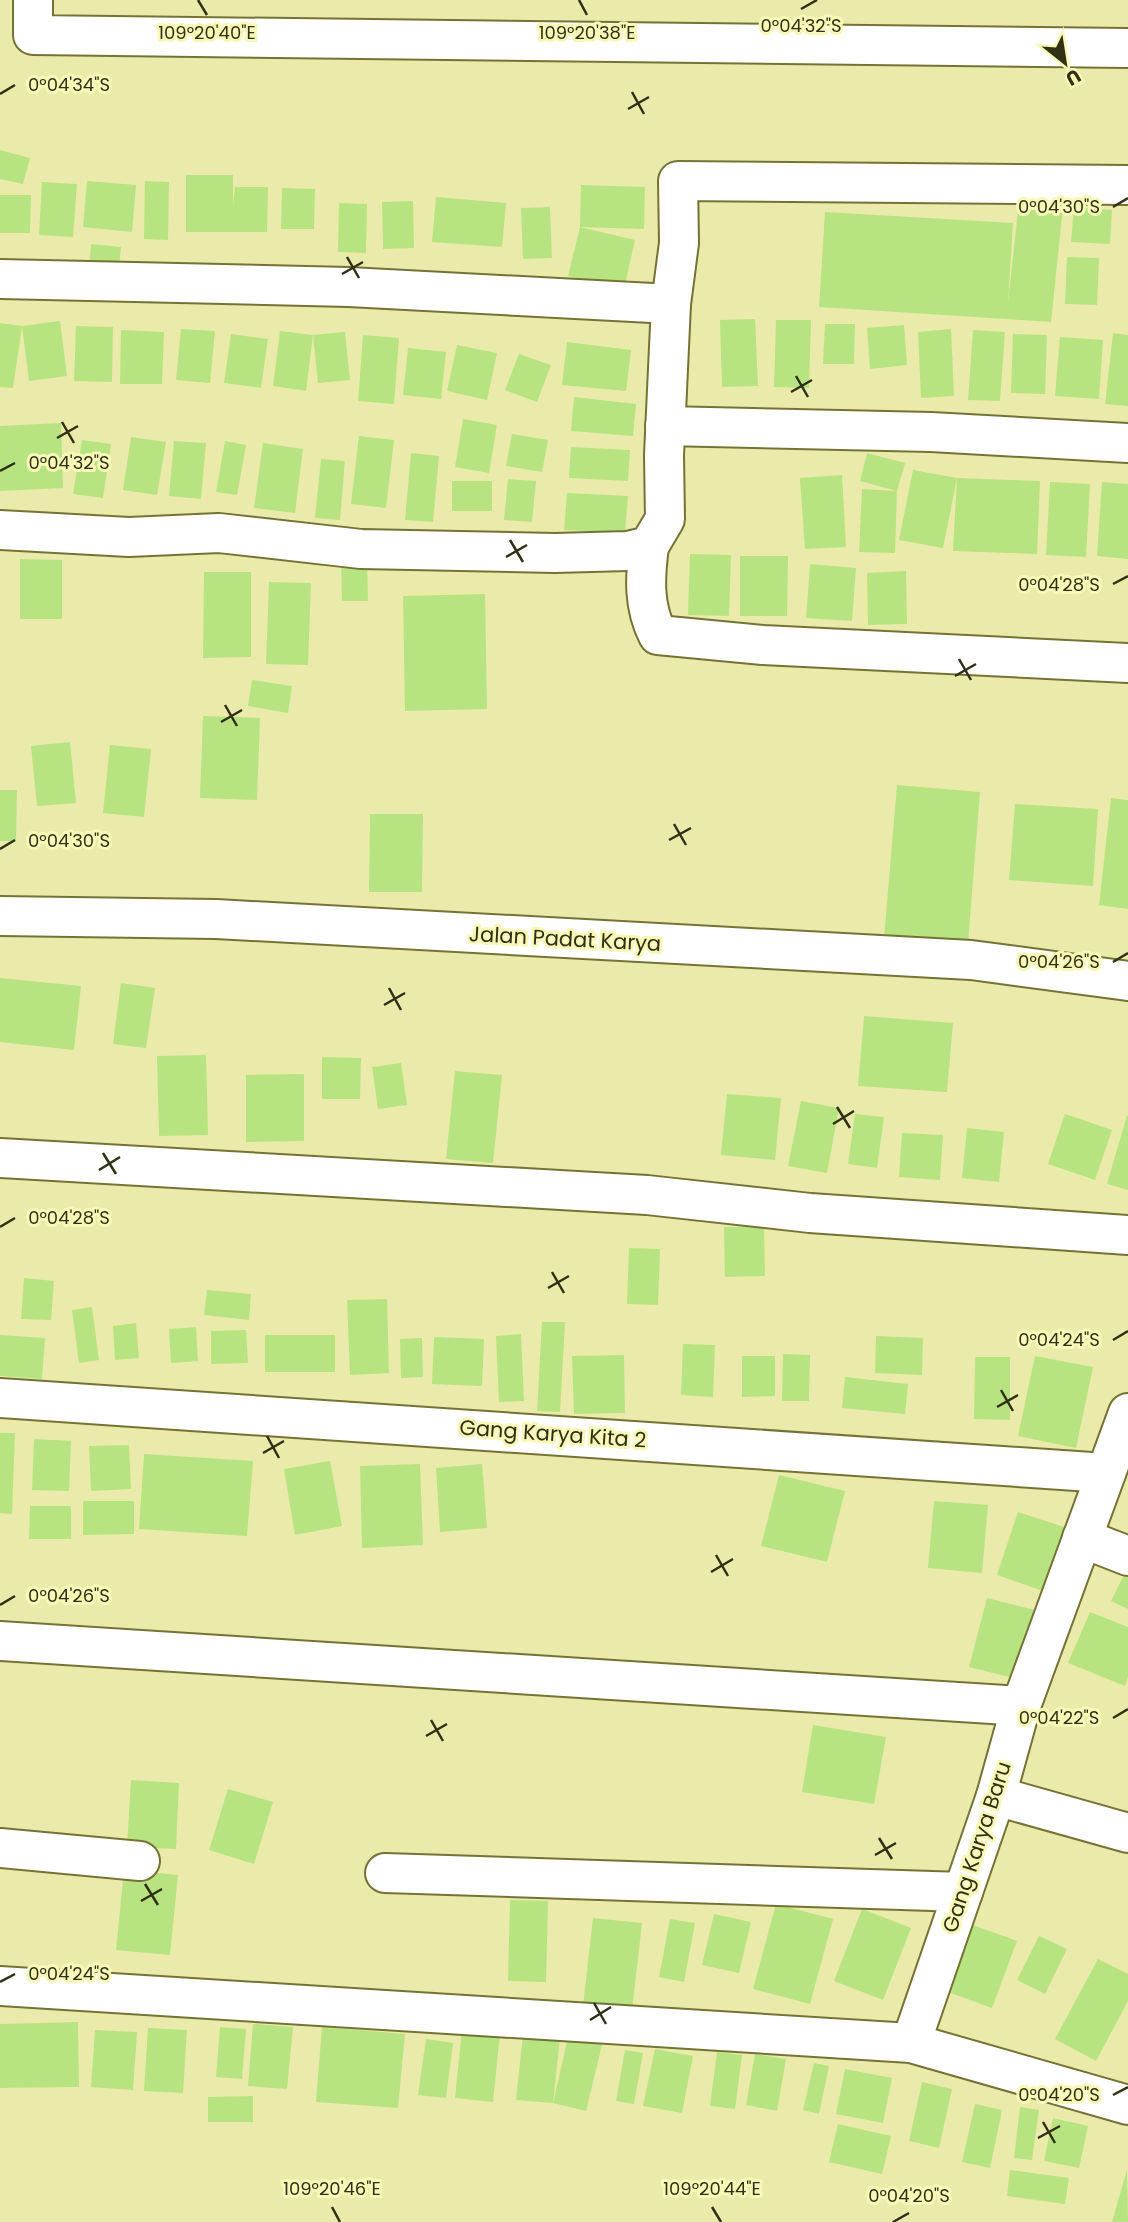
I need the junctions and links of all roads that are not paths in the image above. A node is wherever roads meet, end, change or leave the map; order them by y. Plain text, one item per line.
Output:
1 (33, 0) edge
2 (1128, 48) edge
3 (1128, 184) edge
4 (0, 279) edge
5 (671, 304) junction
6 (665, 426) junction
7 (1128, 443) edge
8 (0, 530) edge
9 (649, 546) junction
10 (1128, 663) edge
11 (0, 916) edge
12 (1128, 981) edge
13 (0, 1158) edge
14 (1128, 1235) edge
15 (0, 1398) edge
16 (1128, 1413) edge
17 (1106, 1473) junction
18 (1082, 1538) junction
19 (1128, 1556) edge
20 (0, 1641) edge
21 (1021, 1706) junction
22 (996, 1796) junction
23 (1128, 1833) edge
24 (0, 1847) edge
25 (140, 1861) dead end
26 (385, 1873) dead end
27 (963, 1892) junction
28 (0, 1986) edge
29 (911, 2043) junction
30 (1128, 2105) edge

1 - 2 street
3 - 5 street
4 - 5 street
5 - 6 street
6 - 7 street
6 - 9 street
8 - 9 street
9 - 10 street
11 - 12 street, Jalan Padat Karya
13 - 14 street
15 - 17 street, Gang Karya Kita 2
16 - 17 street, Gang Karya Baru
17 - 18 street, Gang Karya Baru
18 - 19 street
18 - 21 street, Gang Karya Baru
20 - 21 street
21 - 22 street, Gang Karya Baru
22 - 23 street
22 - 27 street, Gang Karya Baru
24 - 25 street
26 - 27 street
27 - 29 street, Gang Karya Baru
28 - 29 street
29 - 30 street

